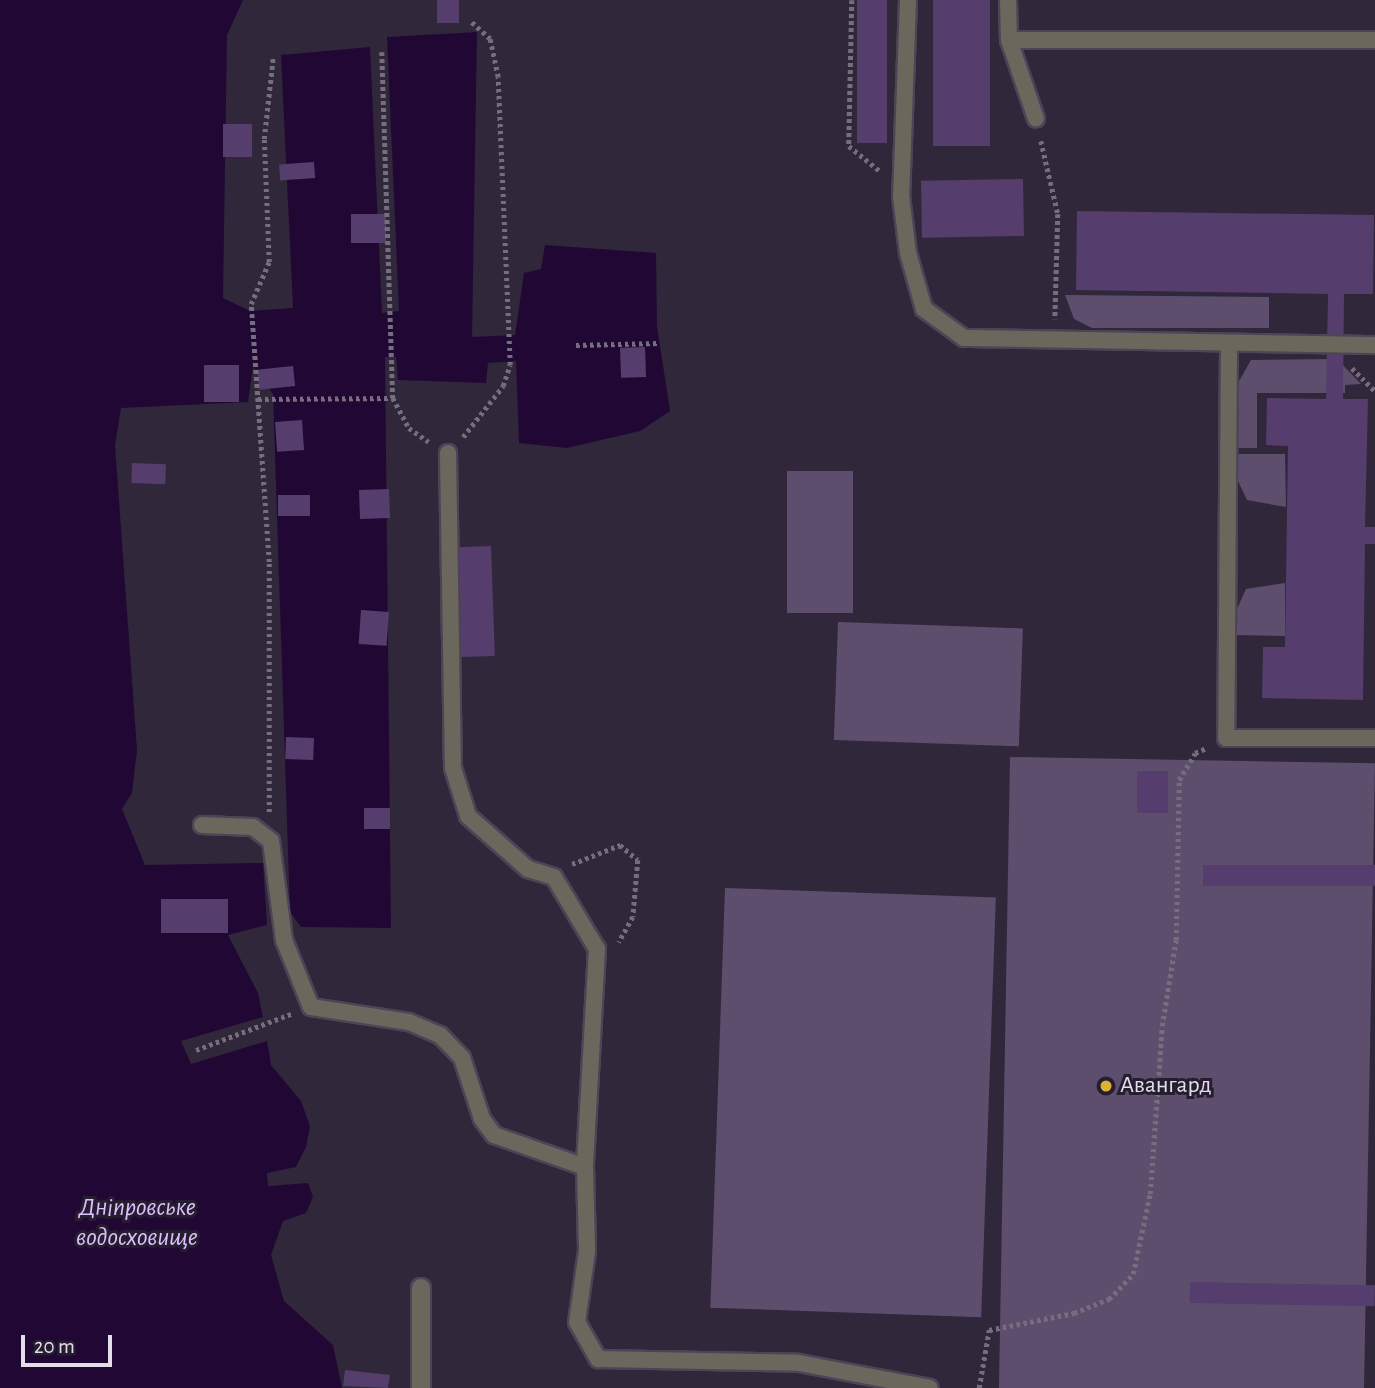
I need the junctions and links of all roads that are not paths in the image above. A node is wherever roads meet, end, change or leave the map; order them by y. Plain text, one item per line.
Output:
1 (908, 0) edge
2 (1009, 0) edge
3 (1009, 40) junction
4 (1375, 40) edge
5 (1036, 119) road end
6 (1229, 345) junction
7 (1375, 345) edge
8 (448, 453) road end
9 (1375, 738) edge
10 (202, 825) dead end
11 (584, 1167) junction
12 (421, 1288) dead end
13 (421, 1388) edge
14 (930, 1388) edge

1 - 6 lane
2 - 3 lane
3 - 4 lane
3 - 5 lane
6 - 7 lane
6 - 9 lane
8 - 11 lane
10 - 11 lane
11 - 14 lane
12 - 13 street

